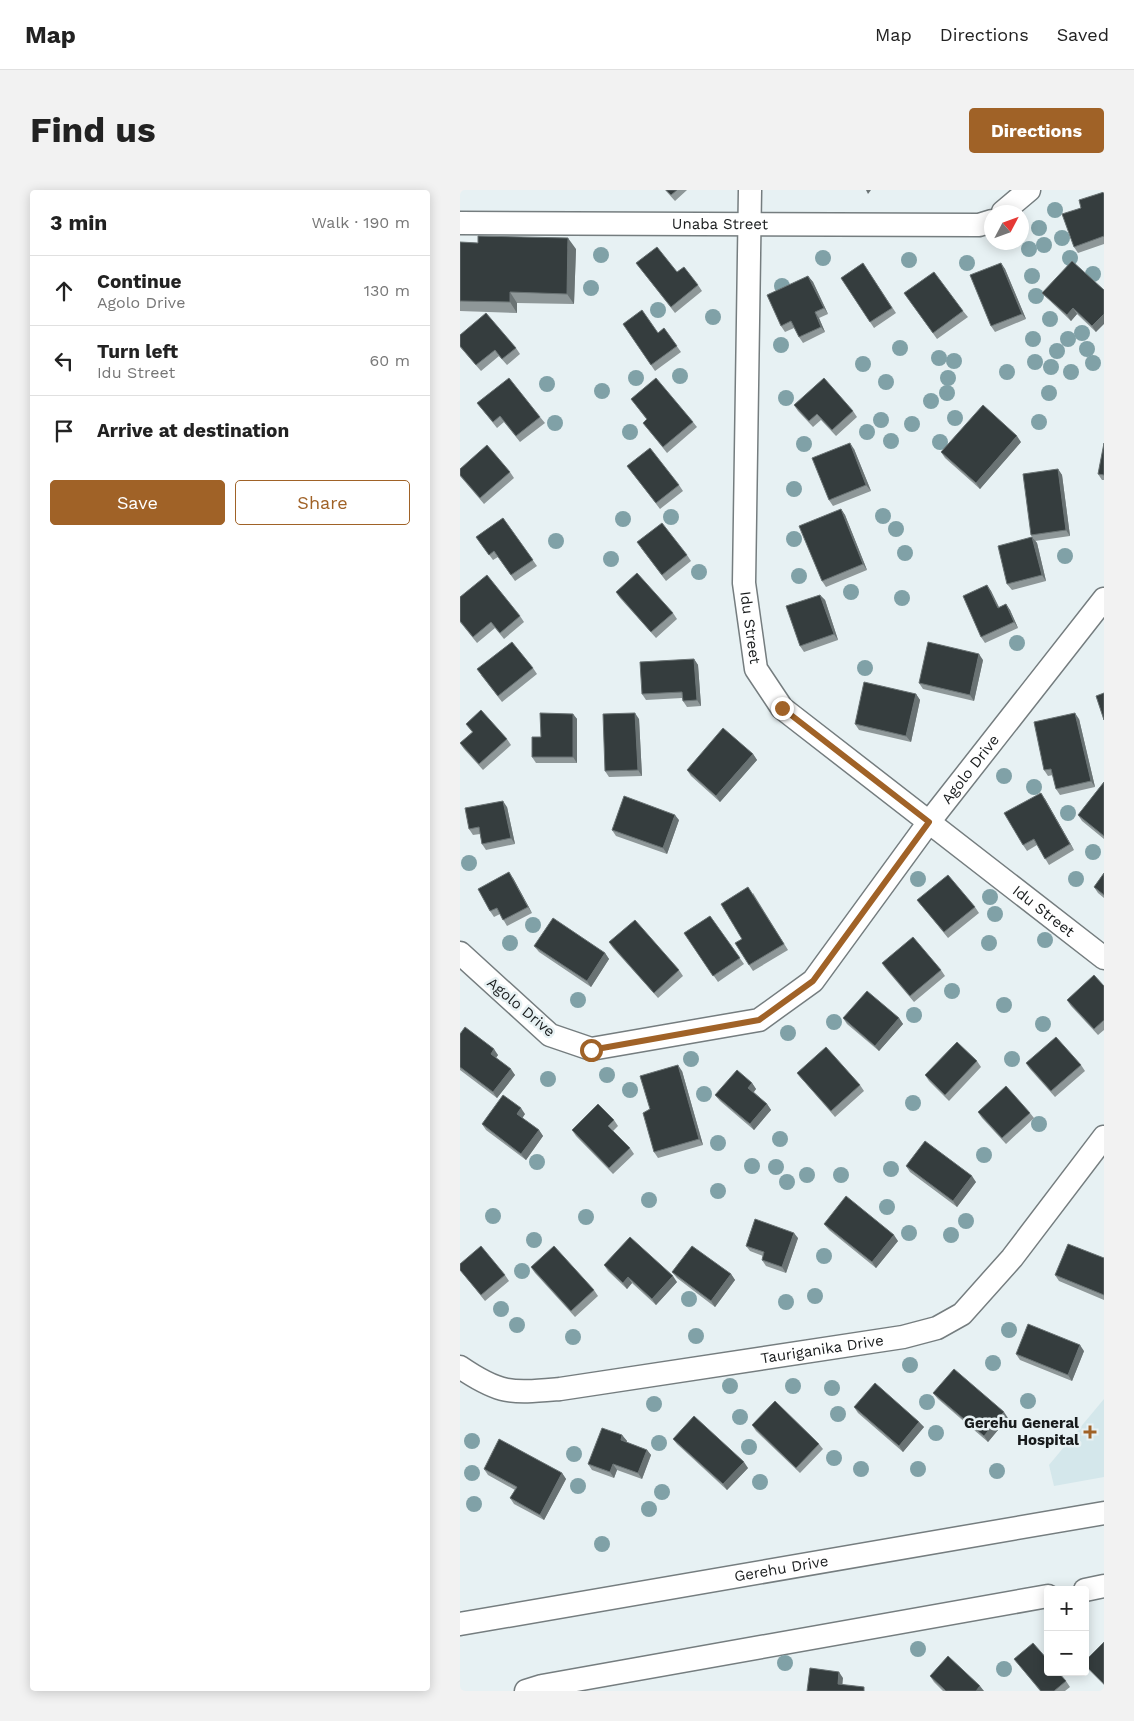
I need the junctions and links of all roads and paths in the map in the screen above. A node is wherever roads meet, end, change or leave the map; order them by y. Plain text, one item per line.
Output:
1 (750, 190) edge
2 (1029, 190) edge
3 (1012, 205) edge
4 (460, 222) edge
5 (984, 223) edge
6 (750, 224) junction
7 (1104, 599) edge
8 (929, 822) junction
9 (460, 953) edge
10 (1104, 958) edge
11 (1104, 1137) edge
12 (460, 1367) edge
13 (1104, 1513) edge
14 (1104, 1586) edge
15 (1089, 1589) edge
16 (1044, 1597) edge
17 (460, 1624) edge
18 (526, 1691) edge

1 - 6 street, Idu Street
2 - 3 street
4 - 6 street, Unaba Street
5 - 6 street, Unaba Street
6 - 8 street, Idu Street
7 - 8 street, Agolo Drive
8 - 9 street, Agolo Drive
8 - 10 street, Idu Street
11 - 12 street, Tauriganika Drive
13 - 17 street, Gerehu Drive
14 - 15 street
16 - 18 street

